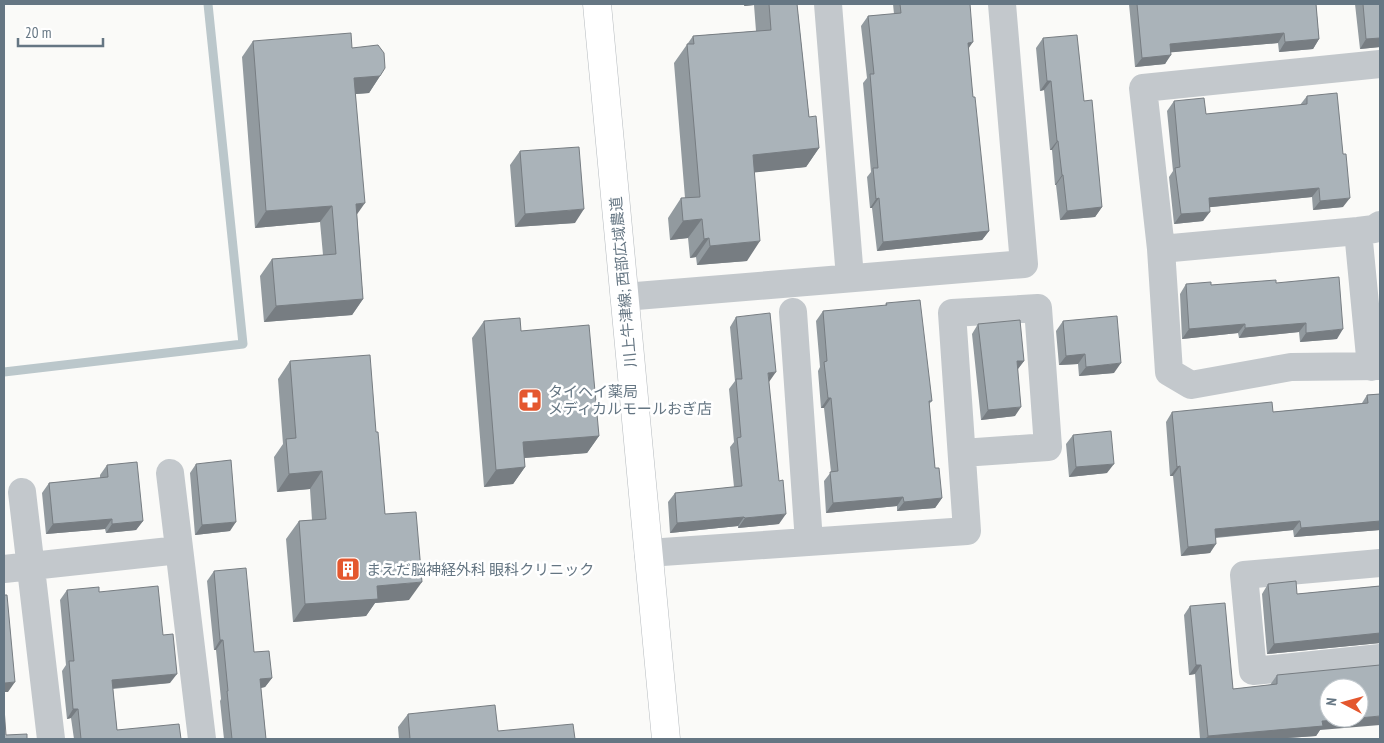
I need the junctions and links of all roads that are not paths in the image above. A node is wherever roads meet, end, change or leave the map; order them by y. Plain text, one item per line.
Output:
1 (597, 4) edge
2 (828, 4) edge
3 (1002, 4) edge
4 (1380, 64) edge
5 (1369, 228) edge
6 (1160, 248) junction
7 (850, 278) junction
8 (624, 297) junction
9 (793, 312) dead end
10 (1376, 366) edge
11 (962, 453) junction
12 (170, 473) dead end
13 (22, 492) dead end
14 (809, 542) junction
15 (179, 550) junction
16 (648, 553) junction
17 (1380, 563) edge
18 (30, 566) junction
19 (4, 569) edge
20 (1380, 658) edge
21 (51, 739) edge
22 (202, 739) edge
23 (666, 739) edge

1 - 8 main road, 川上牛津線; 西部広域農道
2 - 7 street
3 - 7 street
4 - 6 street
5 - 6 street
5 - 10 street
6 - 10 street
7 - 8 street
8 - 16 main road, 川上牛津線; 西部広域農道
9 - 14 street
11 - 11 street
11 - 14 street
12 - 15 street
13 - 18 street
14 - 16 street
15 - 18 street
15 - 22 street
16 - 23 main road, 川上牛津線; 西部広域農道
17 - 20 street
18 - 19 street
18 - 21 street

